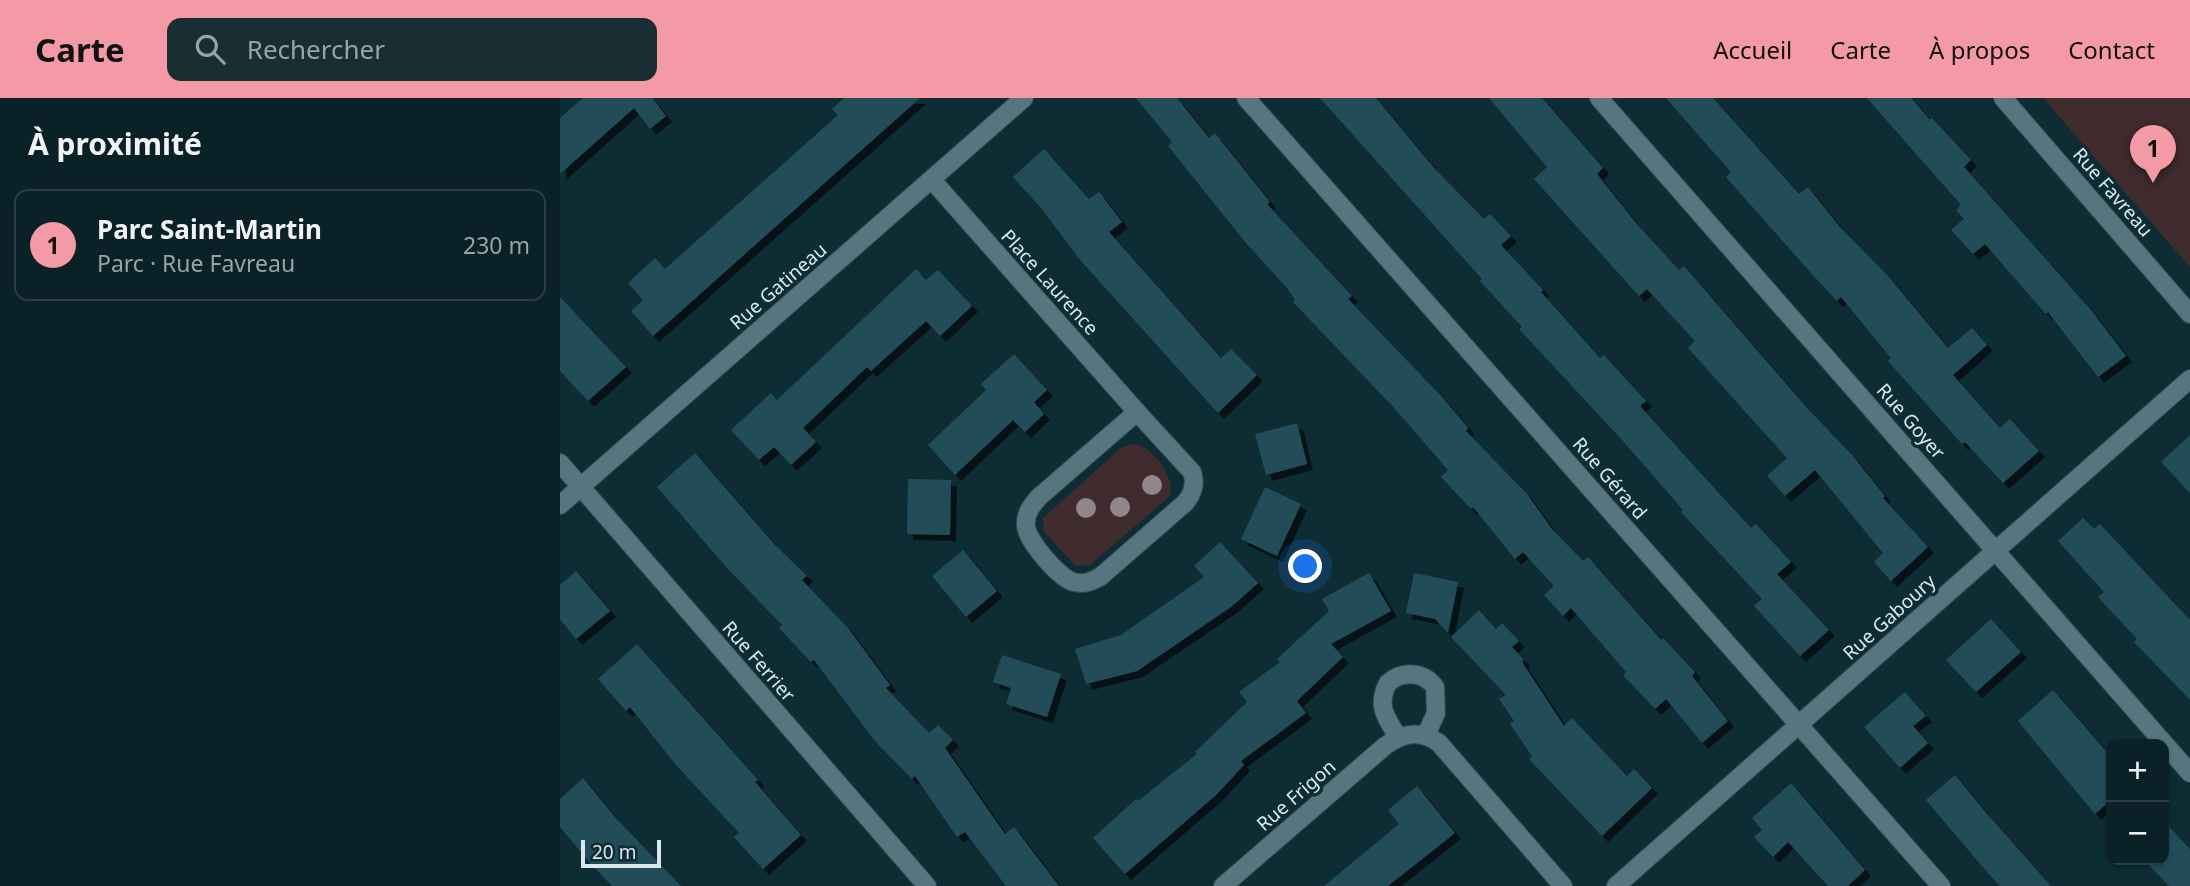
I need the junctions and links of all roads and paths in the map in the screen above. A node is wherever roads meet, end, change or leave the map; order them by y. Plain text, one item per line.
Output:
1 (1024, 98) edge
2 (1246, 98) edge
3 (1599, 98) edge
4 (2003, 98) edge
5 (932, 180) junction
6 (2190, 314) edge
7 (2190, 379) edge
8 (1137, 412) junction
9 (560, 463) edge
10 (581, 487) junction
11 (560, 505) edge
12 (1996, 550) junction
13 (1800, 726) junction
14 (1426, 735) junction
15 (1398, 737) junction
16 (2190, 773) edge
17 (927, 886) edge
18 (1223, 886) edge
19 (1563, 886) edge
20 (1616, 886) edge
21 (1941, 886) edge

1 - 5 street, Rue Gatineau
2 - 13 street, Rue Gérard
3 - 12 street, Rue Goyer
4 - 6 street, Rue Favreau
5 - 8 street, Place Laurence
5 - 10 street, Rue Gatineau
7 - 12 street, Rue Gaboury
8 - 8 street, Place Laurence
9 - 10 street, Rue Ferrier
10 - 11 street, Rue Gatineau
10 - 17 street, Rue Ferrier
12 - 13 street, Rue Gaboury
12 - 16 street, Rue Goyer
13 - 20 street, Rue Gaboury
13 - 21 street, Rue Gérard
14 - 15 street
14 - 15 street
14 - 19 street
15 - 18 street, Rue Frigon

